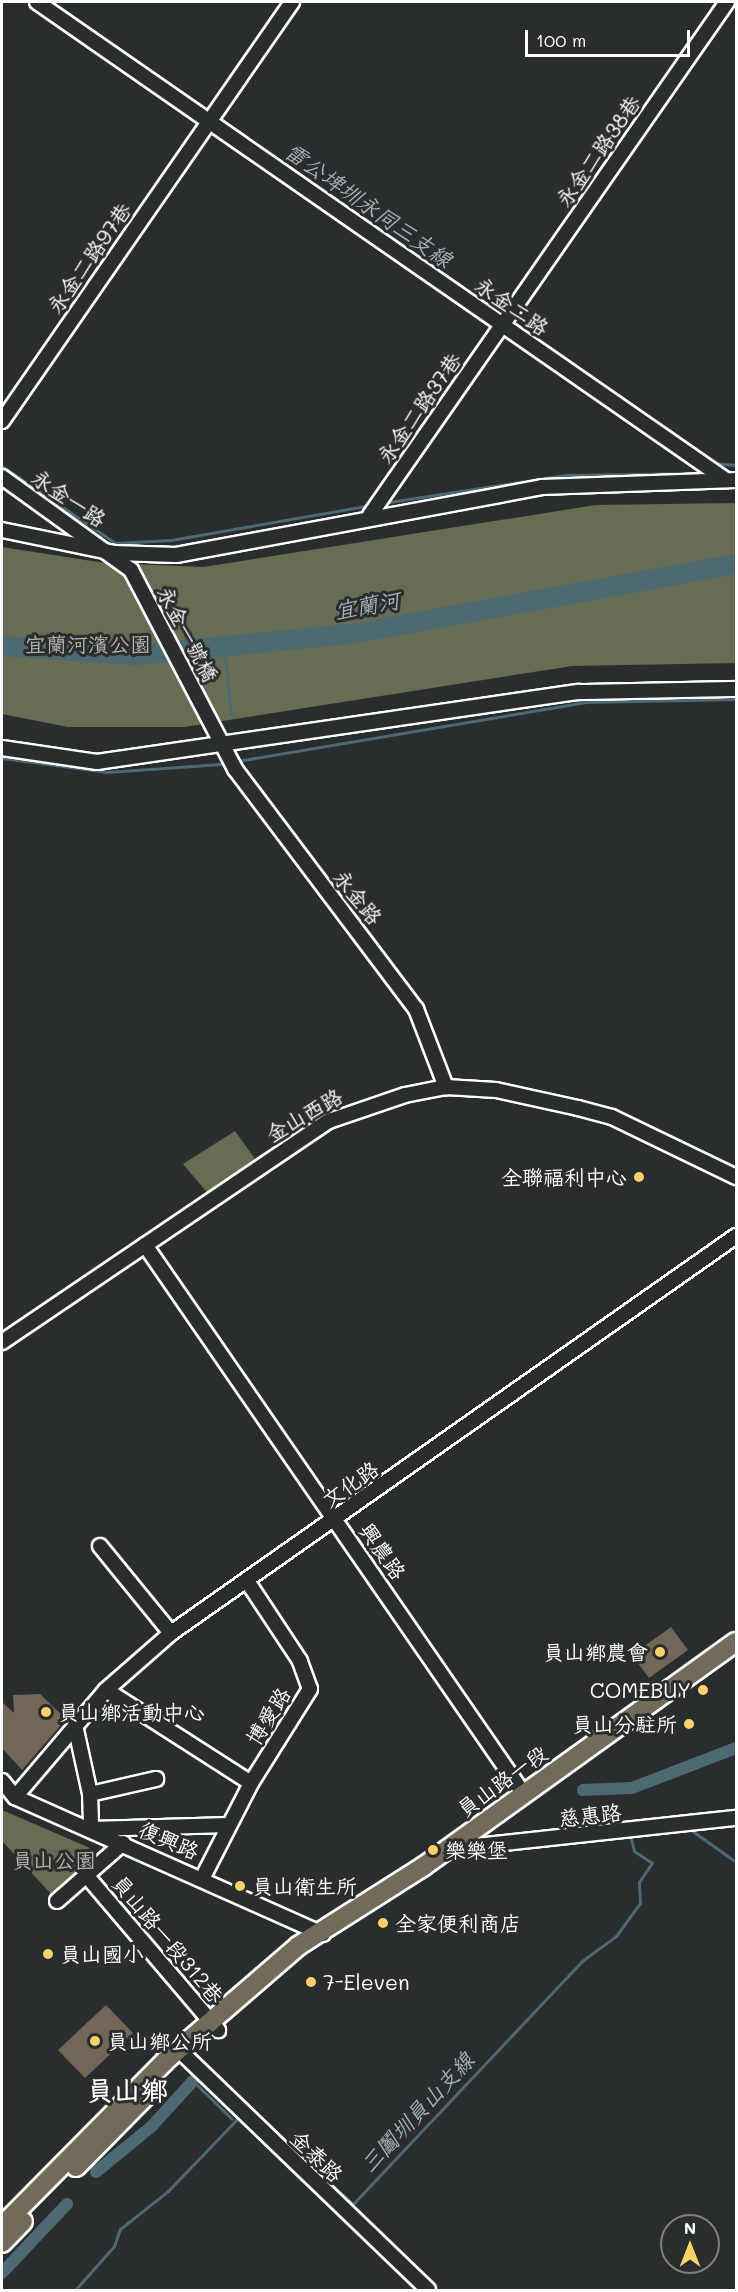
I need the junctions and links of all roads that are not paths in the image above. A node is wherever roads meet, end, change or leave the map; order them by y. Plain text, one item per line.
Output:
1 (37, 2) edge
2 (292, 2) edge
3 (727, 2) edge
4 (211, 119) junction
5 (502, 324) junction
6 (2, 421) edge
7 (2, 477) edge
8 (731, 480) edge
9 (370, 515) junction
10 (2, 530) edge
11 (114, 553) junction
12 (131, 570) joint
13 (736, 689) edge
14 (220, 742) junction
15 (2, 748) edge
16 (446, 1087) junction
17 (736, 1177) edge
18 (736, 1236) edge
19 (145, 1245) junction
20 (2, 1342) edge
21 (336, 1520) junction
22 (100, 1546) dead end
23 (247, 1581) junction
24 (171, 1633) junction
25 (736, 1642) edge
26 (106, 1690) junction
27 (75, 1725) junction
28 (156, 1779) dead end
29 (2, 1781) edge
30 (251, 1783) junction
31 (523, 1793) junction
32 (90, 1794) junction
33 (15, 1797) junction
34 (736, 1818) edge
35 (229, 1825) junction
36 (91, 1829) junction
37 (123, 1843) junction
38 (447, 1849) junction
39 (86, 1875) junction
40 (203, 1877) junction
41 (57, 1901) dead end
42 (323, 1934) junction
43 (215, 2026) junction
44 (182, 2053) junction
45 (2, 2226) edge
46 (2, 2243) edge
47 (429, 2290) edge

1 - 4 street, 永金二路
2 - 4 street, 永金二路97巷
3 - 5 street, 永金二路38巷
4 - 5 street, 永金二路
4 - 6 street, 永金二路97巷
5 - 8 street, 永金二路
5 - 9 street, 永金二路37巷
7 - 11 street, 永金一路
8 - 9 street
9 - 11 street
10 - 11 street
11 - 12 street, 永金一路
12 - 14 street, 永金一號橋
13 - 14 street
14 - 15 street
14 - 16 street, 永金路
16 - 17 street, 金山西路
16 - 19 street, 金山西路
18 - 21 street, 文化路
19 - 20 street, 金山西路
19 - 21 street, 興農路
21 - 23 street, 文化路
21 - 31 street, 興農路
22 - 24 street
23 - 24 street, 文化路
23 - 30 street, 博愛路
24 - 26 street, 文化路
25 - 31 main road, 員山路一段
26 - 27 street, 文化路
26 - 30 street
27 - 32 street
27 - 33 street, 文化路
28 - 32 street
29 - 33 street, 復興路
30 - 35 street, 博愛路
31 - 38 main road, 員山路一段
32 - 36 street
33 - 36 street, 復興路
34 - 38 street, 慈惠路
35 - 36 street
35 - 40 street, 博愛路
36 - 37 street, 復興路
37 - 39 street
37 - 40 street, 復興路
38 - 42 main road, 員山路一段
39 - 41 street
39 - 43 street, 員山路一段312巷
40 - 42 street, 復興路
42 - 43 main road, 員山路一段
43 - 44 main road, 員山路一段
44 - 45 main road, 員山路一段
44 - 46 main road, 員山路一段
44 - 47 street, 金泰路

